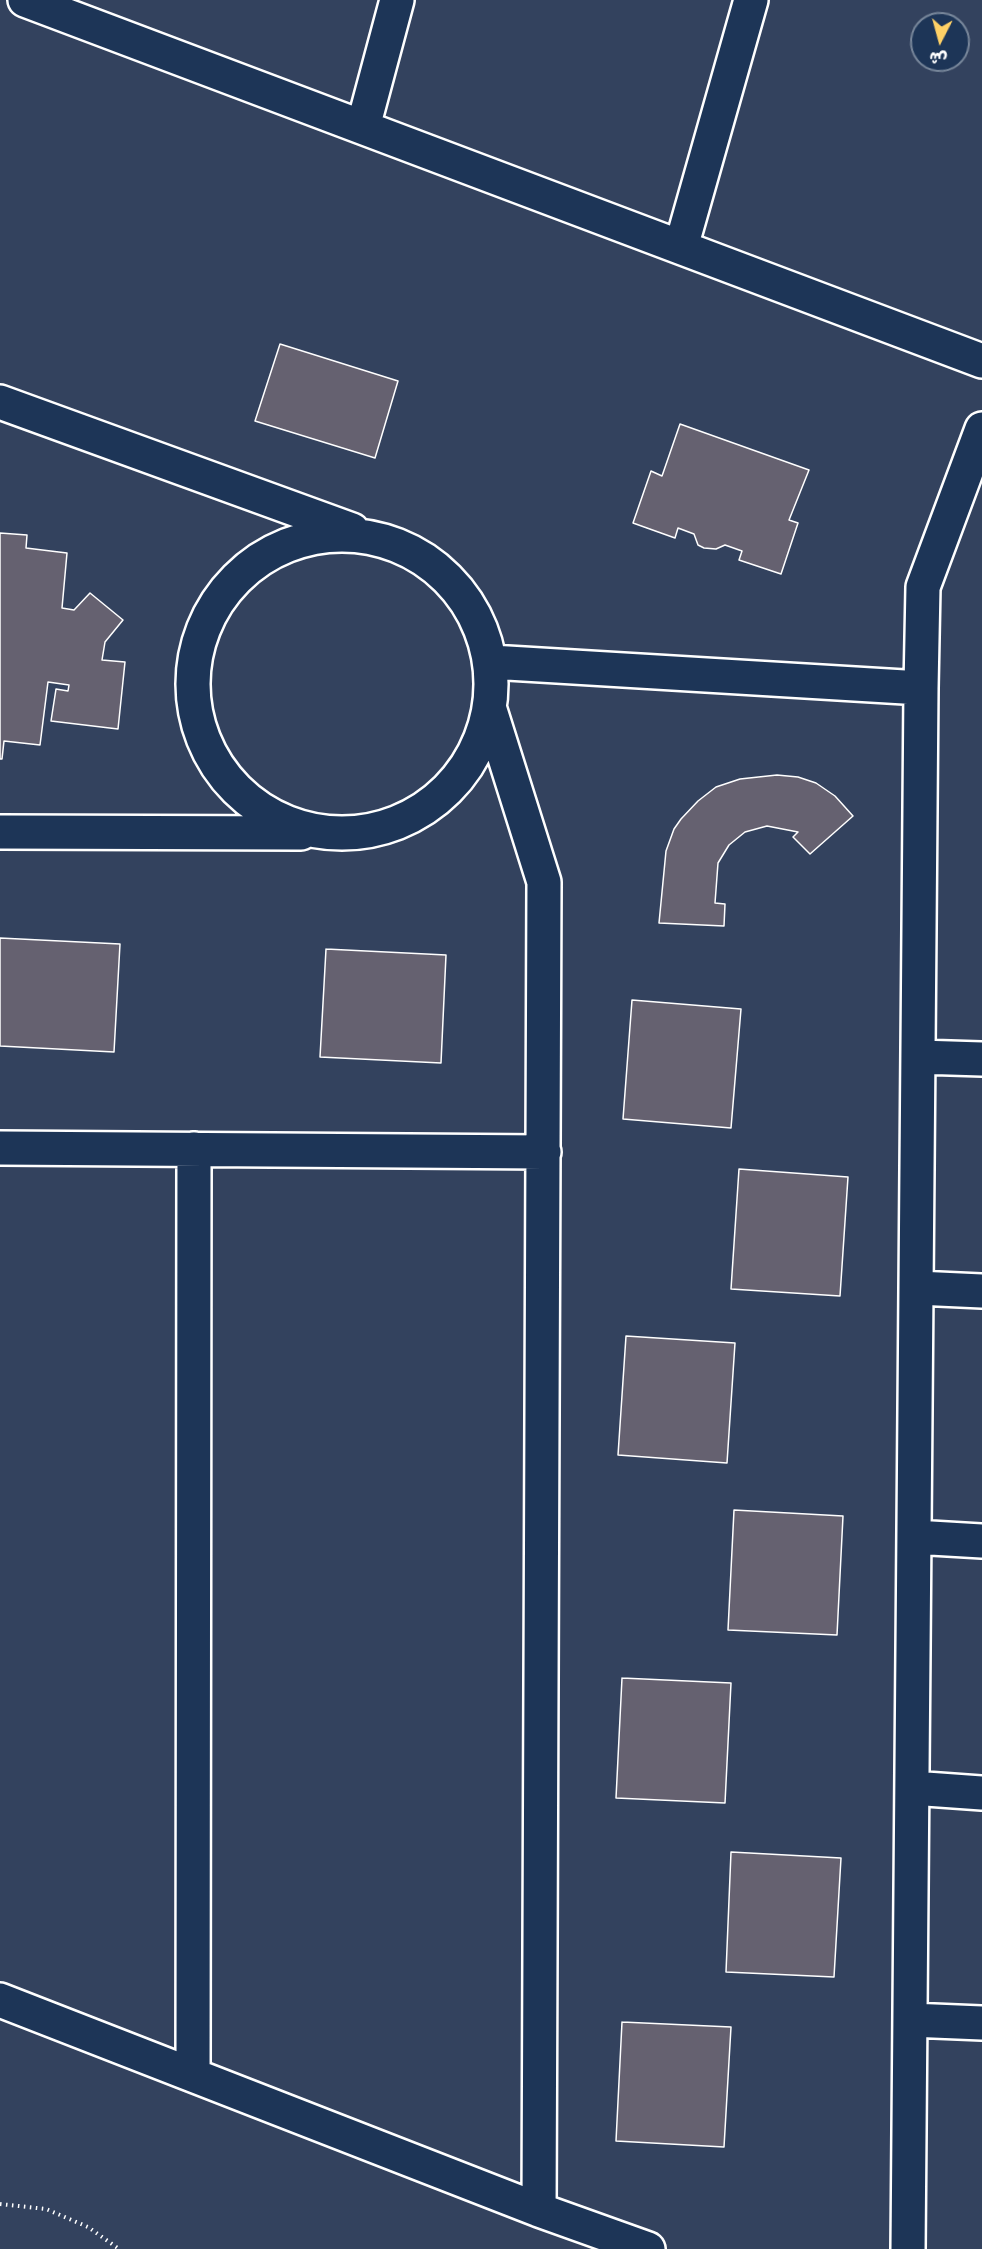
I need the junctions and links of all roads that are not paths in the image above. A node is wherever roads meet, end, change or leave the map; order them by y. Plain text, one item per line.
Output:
1 (397, 0) edge
2 (751, 0) edge
3 (45, 3) edge
4 (363, 127) junction
5 (681, 247) junction
6 (982, 361) edge
7 (0, 402) edge
8 (982, 429) edge
9 (410, 551) junction
10 (491, 662) junction
11 (921, 688) junction
12 (490, 710) junction
13 (0, 832) edge
14 (354, 834) junction
15 (919, 1057) junction
16 (982, 1059) edge
17 (0, 1148) edge
18 (194, 1149) junction
19 (544, 1152) junction
20 (917, 1288) junction
21 (982, 1291) edge
22 (914, 1537) junction
23 (982, 1540) edge
24 (912, 1788) junction
25 (982, 1793) edge
26 (0, 2000) edge
27 (910, 2020) junction
28 (982, 2023) edge
29 (193, 2075) junction
30 (539, 2210) junction
31 (648, 2249) edge
32 (908, 2249) edge

1 - 4 street
2 - 5 street
3 - 4 street
4 - 5 street
5 - 6 street
7 - 9 street
8 - 11 street
9 - 10 street
9 - 14 street
10 - 11 street
10 - 12 street
11 - 15 street
12 - 14 street
12 - 19 street
13 - 14 street
15 - 16 street
15 - 20 street
17 - 18 street
18 - 19 street
18 - 29 street
19 - 30 street
20 - 21 street
20 - 22 street
22 - 23 street
22 - 24 street
24 - 25 street
24 - 27 street
26 - 29 street
27 - 28 street
27 - 32 street
29 - 30 street
30 - 31 street

